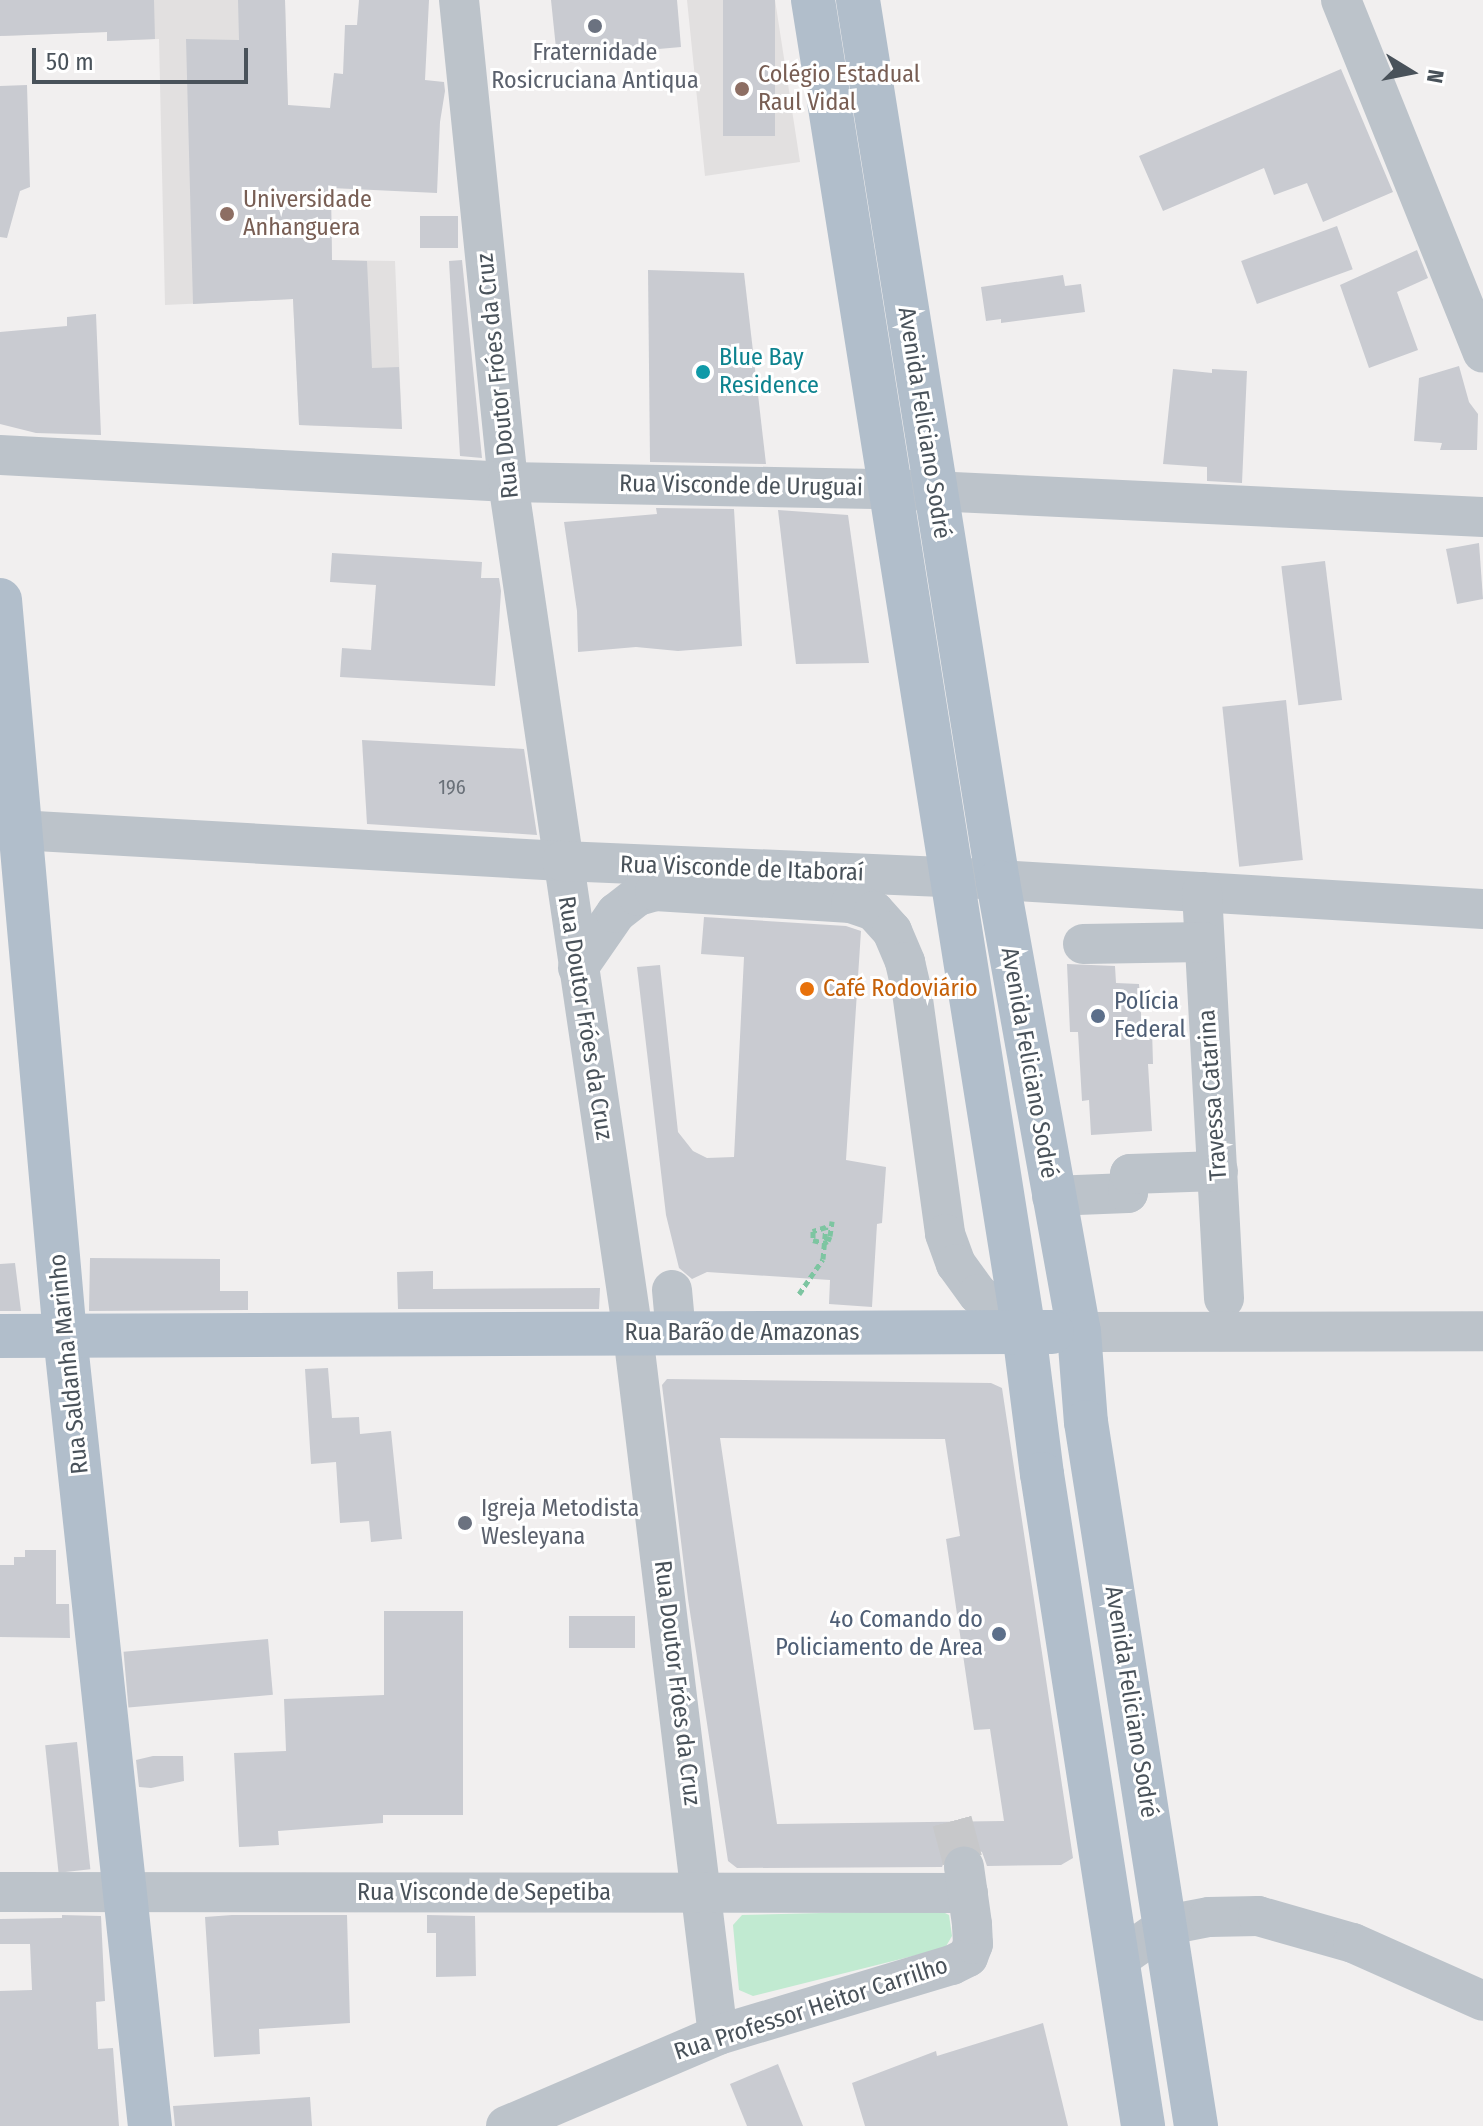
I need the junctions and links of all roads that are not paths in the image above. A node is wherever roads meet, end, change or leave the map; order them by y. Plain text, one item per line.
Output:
1 (459, 0) edge
2 (813, 0) edge
3 (858, 0) edge
4 (1341, 0) edge
5 (1483, 353) edge
6 (0, 455) edge
7 (508, 482) junction
8 (889, 489) junction
9 (934, 493) junction
10 (1483, 517) edge
11 (0, 600) edge
12 (11, 830) edge
13 (562, 861) junction
14 (949, 877) junction
15 (998, 882) junction
16 (1202, 892) junction
17 (1483, 909) edge
18 (1204, 942) junction
19 (1083, 944) dead end
20 (578, 968) junction
21 (1218, 1171) junction
22 (1052, 1196) junction
23 (672, 1290) dead end
24 (1224, 1298) dead end
25 (1483, 1331) edge
26 (1024, 1332) junction
27 (1079, 1332) junction
28 (633, 1334) junction
29 (676, 1334) junction
30 (65, 1335) junction
31 (0, 1336) edge
32 (966, 1880) joint
33 (124, 1891) junction
34 (0, 1892) edge
35 (703, 1894) junction
36 (1167, 1925) junction
37 (1117, 1960) junction
38 (1483, 2001) edge
39 (718, 2035) junction
40 (150, 2126) edge
41 (506, 2126) edge
42 (1143, 2126) edge
43 (1196, 2126) edge

1 - 7 street, Rua Doutor Fróes da Cruz
2 - 8 main road, Avenida Feliciano Sodré
3 - 9 main road, Avenida Feliciano Sodré
4 - 5 street
6 - 7 street, Rua Visconde de Uruguai
7 - 8 street, Rua Visconde de Uruguai
7 - 13 street, Rua Doutor Fróes da Cruz
8 - 9 street, Rua Visconde de Uruguai
8 - 14 main road, Avenida Feliciano Sodré
9 - 10 street, Rua Visconde de Uruguai
9 - 15 main road, Avenida Feliciano Sodré
11 - 12 main road, Rua Saldanha Marinho
12 - 13 street, Rua Visconde de Itaboraí
12 - 30 main road, Rua Saldanha Marinho
13 - 14 street, Rua Visconde de Itaboraí
13 - 20 street, Rua Doutor Fróes da Cruz
14 - 15 street, Rua Visconde de Itaboraí
14 - 26 main road, Avenida Feliciano Sodré
15 - 16 street, Rua Visconde de Itaboraí
15 - 22 main road, Avenida Feliciano Sodré
16 - 17 street, Rua Visconde de Itaboraí
16 - 18 street, Travessa Catarina
18 - 19 street
18 - 21 street, Travessa Catarina
20 - 26 street
20 - 28 street, Rua Doutor Fróes da Cruz
21 - 22 street
21 - 24 street, Travessa Catarina
22 - 27 main road, Avenida Feliciano Sodré
23 - 29 street
25 - 27 street, Rua Barão de Amazonas
26 - 27 main road, Rua Barão de Amazonas
26 - 29 main road, Rua Barão de Amazonas
26 - 37 main road, Avenida Feliciano Sodré
27 - 36 main road, Avenida Feliciano Sodré
28 - 29 main road, Rua Barão de Amazonas
28 - 30 main road, Rua Barão de Amazonas
28 - 35 street, Rua Doutor Fróes da Cruz
30 - 31 main road, Rua Barão de Amazonas
30 - 33 main road, Rua Saldanha Marinho
32 - 35 street, Rua Visconde de Sepetiba
32 - 39 street, Rua Professor Heitor Carrilho
33 - 34 street, Rua Visconde de Sepetiba
33 - 35 street, Rua Visconde de Sepetiba
33 - 40 main road, Rua Saldanha Marinho
35 - 39 street, Rua Doutor Fróes da Cruz
36 - 37 street
36 - 38 street
36 - 43 main road, Avenida Feliciano Sodré
37 - 42 main road, Avenida Feliciano Sodré
39 - 41 street, Rua Professor Heitor Carrilho

